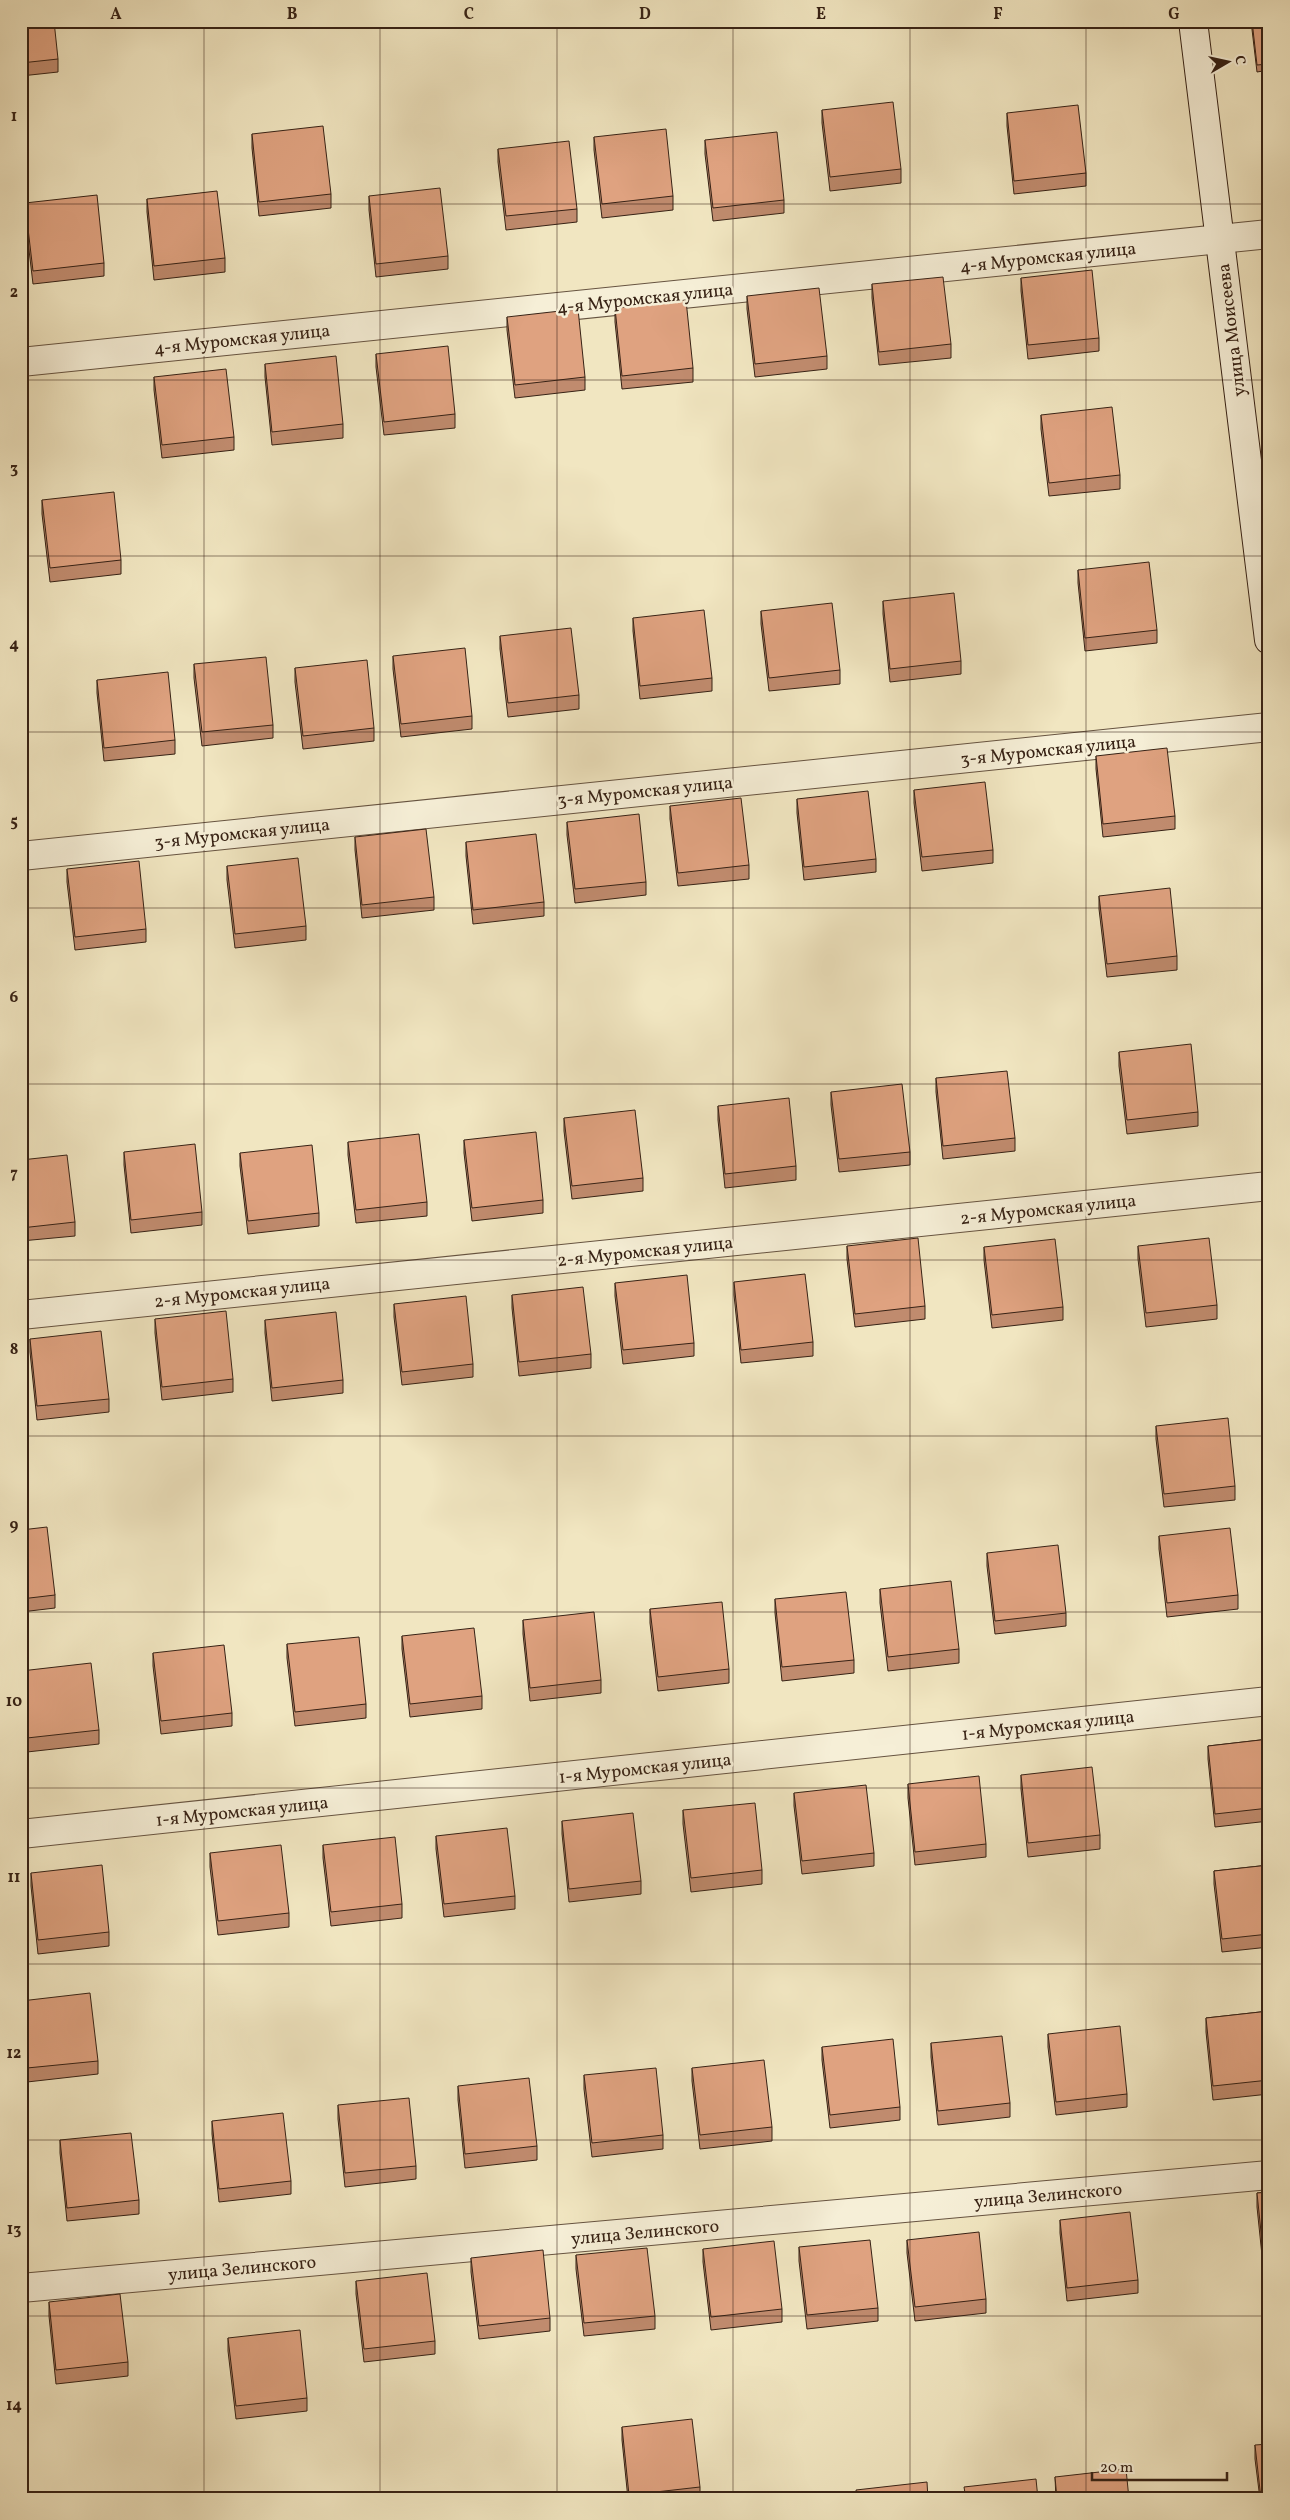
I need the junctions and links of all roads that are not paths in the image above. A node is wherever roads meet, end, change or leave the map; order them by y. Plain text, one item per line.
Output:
1 (1193, 21) edge
2 (1269, 234) edge
3 (1220, 240) junction
4 (21, 362) edge
5 (1269, 640) edge
6 (1269, 727) edge
7 (21, 856) edge
8 (1269, 1186) edge
9 (21, 1315) edge
10 (1269, 1701) edge
11 (21, 1834) edge
12 (1269, 2175) edge
13 (21, 2288) edge

1 - 3 street, улица Моисеева
2 - 3 street, 4-я Муромская улица
3 - 4 street, 4-я Муромская улица
3 - 5 street, улица Моисеева
6 - 7 street, 3-я Муромская улица
8 - 9 street, 2-я Муромская улица
10 - 11 street, 1-я Муромская улица
12 - 13 street, улица Зелинского

